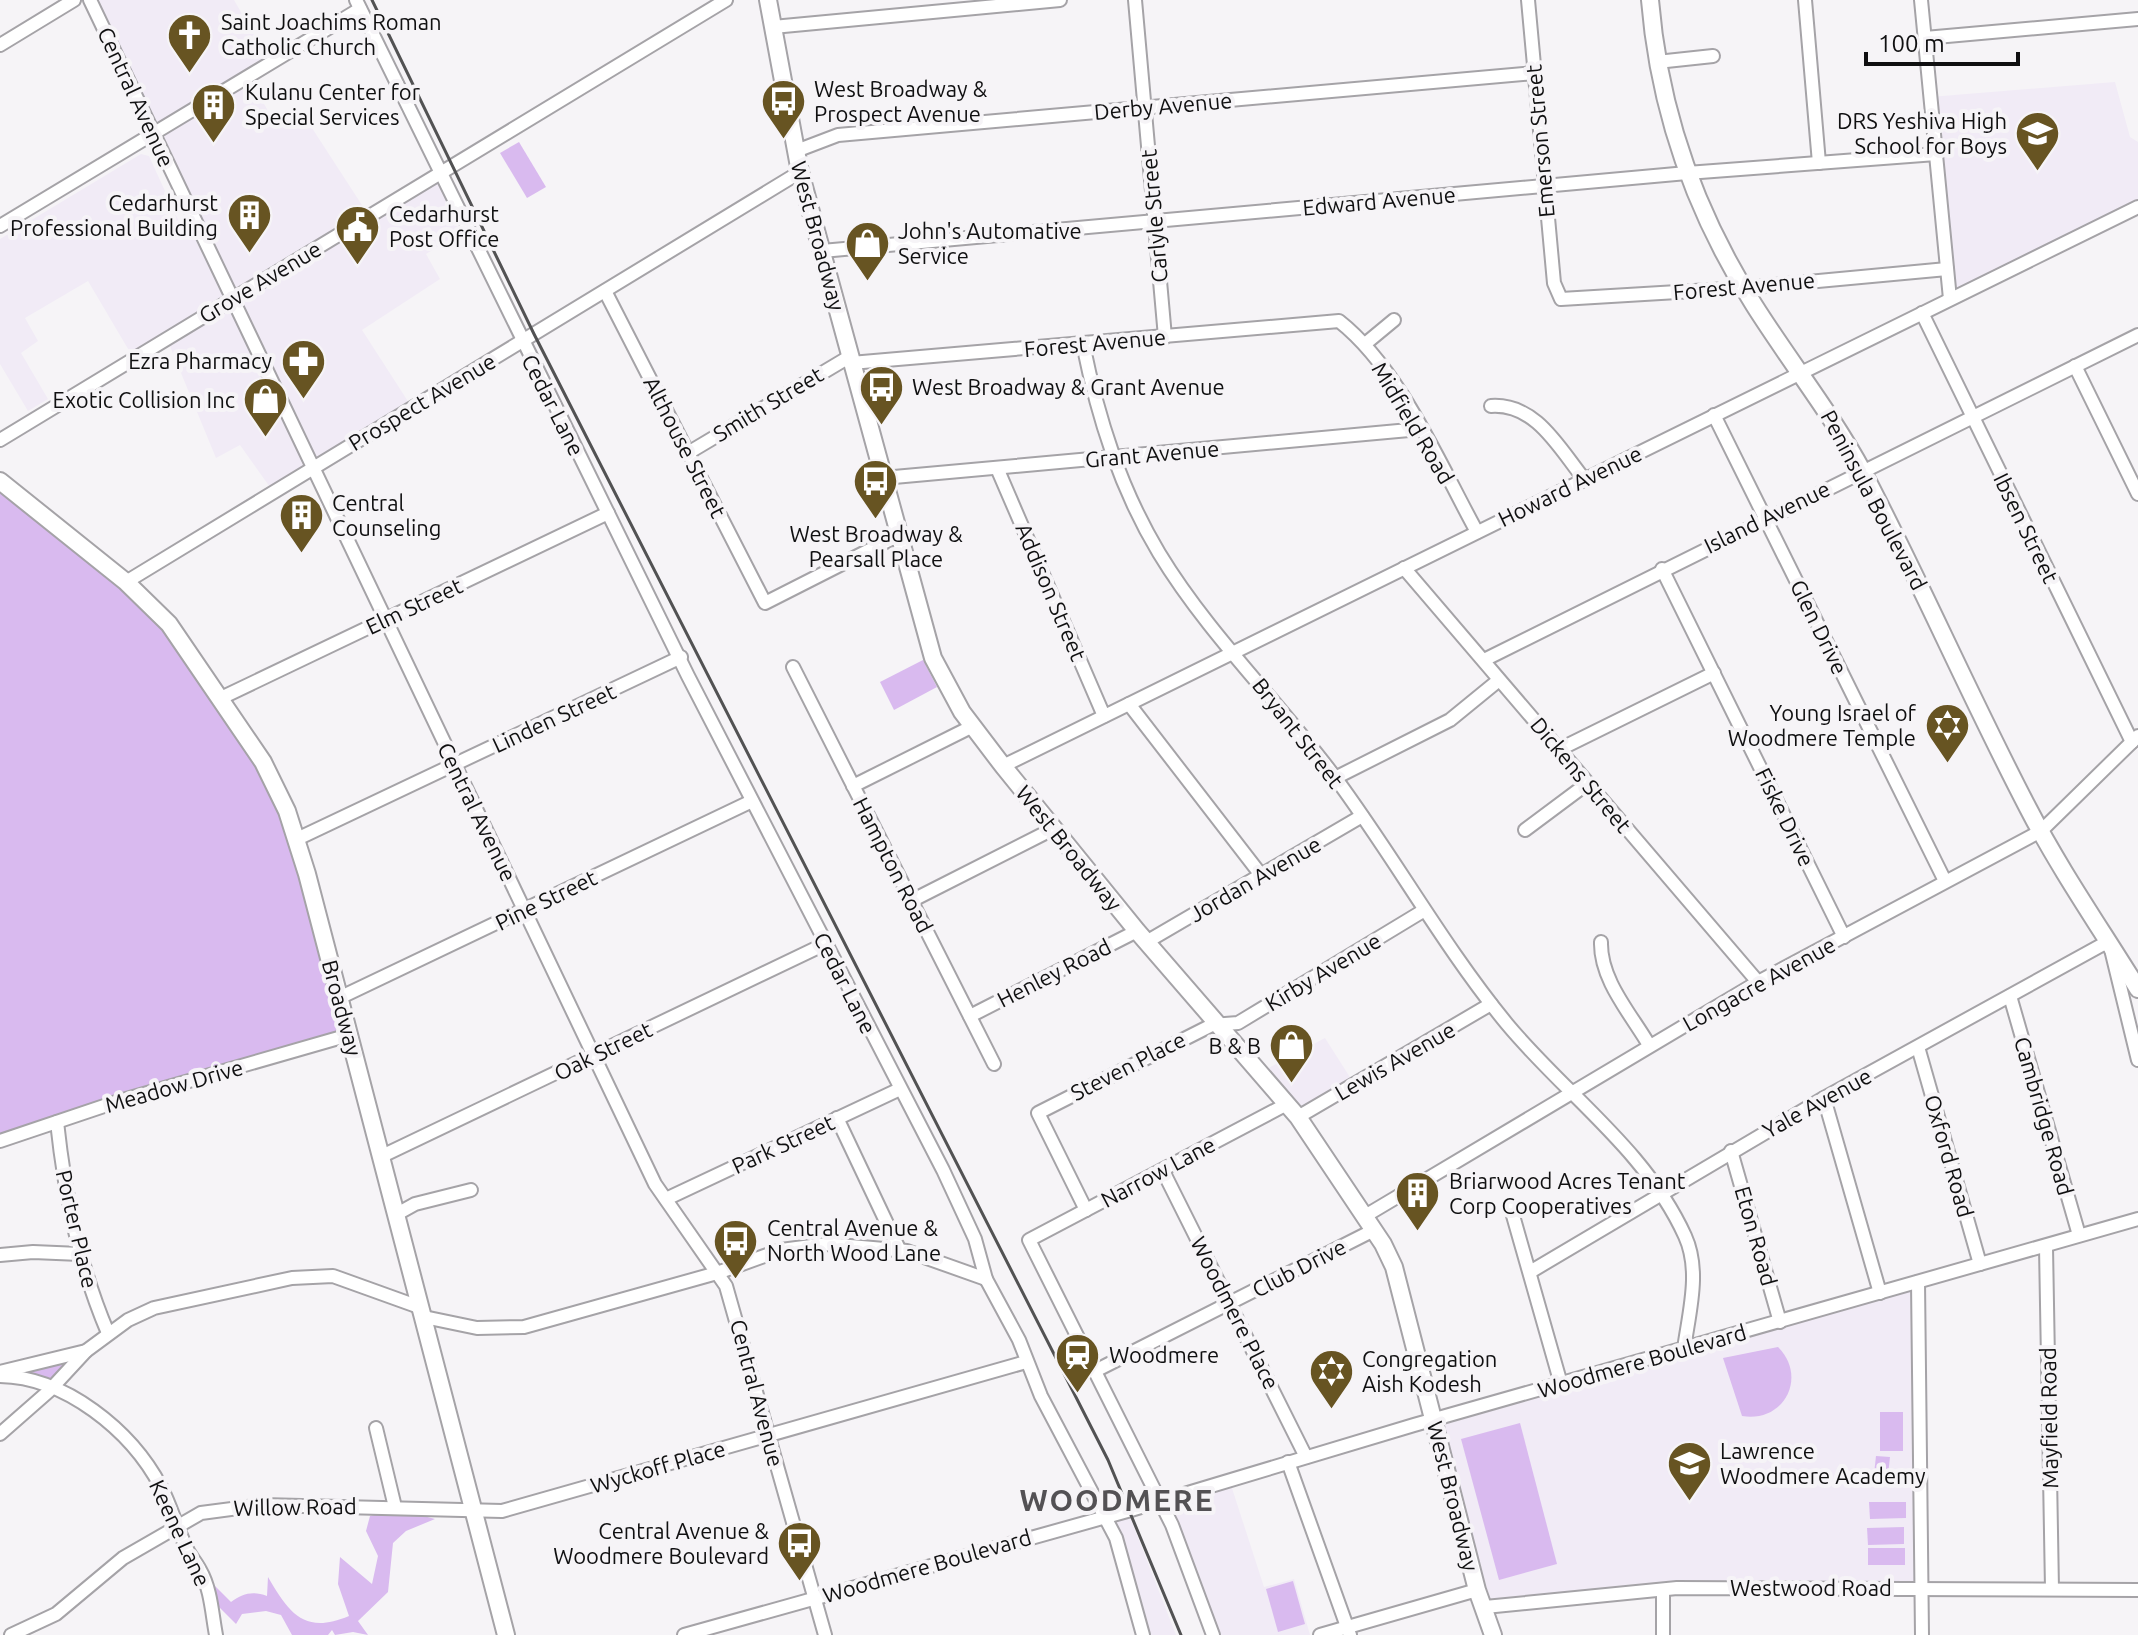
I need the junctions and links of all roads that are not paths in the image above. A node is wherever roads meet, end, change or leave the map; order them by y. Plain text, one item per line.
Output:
1 (74, 0) edge
2 (90, 0) edge
3 (726, 0) edge
4 (768, 0) edge
5 (1060, 0) edge
6 (1135, 0) edge
7 (1528, 0) edge
8 (1650, 0) edge
9 (1805, 0) edge
10 (1921, 0) edge
11 (358, 4) edge
12 (2138, 19) edge
13 (773, 27) junction
14 (1925, 38) junction
15 (0, 45) edge
16 (1713, 56) dead end
17 (1657, 62) junction
18 (1534, 73) junction
19 (1144, 108) junction
20 (153, 134) junction
21 (796, 151) junction
22 (1936, 154) junction
23 (1819, 163) junction
24 (800, 172) junction
25 (1687, 173) junction
26 (440, 174) junction
27 (1544, 187) junction
28 (2138, 207) edge
29 (1154, 222) junction
30 (0, 226) edge
31 (822, 251) junction
32 (1947, 269) junction
33 (1554, 283) joint
34 (1744, 288) junction
35 (605, 291) junction
36 (232, 299) junction
37 (1950, 299) junction
38 (1922, 313) junction
39 (1394, 320) dead end
40 (1339, 321) joint
41 (2138, 335) edge
42 (1165, 337) junction
43 (521, 342) junction
44 (1083, 344) junction
45 (1365, 344) junction
46 (850, 360) junction
47 (2075, 366) junction
48 (1802, 373) junction
49 (1491, 406) dead end
50 (1714, 415) junction
51 (1971, 417) junction
52 (1420, 429) junction
53 (0, 440) edge
54 (688, 453) junction
55 (1114, 457) junction
56 (313, 468) junction
57 (997, 468) junction
58 (1862, 471) junction
59 (883, 478) junction
60 (1584, 479) junction
61 (0, 481) edge
62 (2138, 494) edge
63 (608, 513) junction
64 (1766, 518) junction
65 (1477, 532) junction
66 (899, 535) junction
67 (1404, 568) junction
68 (1662, 569) junction
69 (126, 582) junction
70 (385, 620) junction
71 (1234, 652) junction
72 (681, 657) junction
73 (1484, 660) junction
74 (793, 667) dead end
75 (1714, 673) junction
76 (1499, 680) junction
77 (221, 698) junction
78 (1129, 704) junction
79 (1104, 716) junction
80 (973, 726) junction
81 (2135, 739) edge
82 (1560, 749) junction
83 (454, 765) junction
84 (1003, 766) junction
85 (1335, 778) junction
86 (1588, 783) junction
87 (853, 786) junction
88 (752, 801) junction
89 (1362, 816) junction
90 (1053, 829) junction
91 (1525, 830) dead end
92 (2041, 831) junction
93 (297, 839) junction
94 (1261, 875) junction
95 (1945, 881) junction
96 (911, 901) junction
97 (524, 911) junction
98 (1423, 911) junction
99 (1142, 936) junction
100 (1844, 937) junction
101 (2109, 941) junction
102 (1601, 942) dead end
103 (825, 944) junction
104 (2122, 963) junction
105 (2138, 974) edge
106 (1758, 982) junction
107 (2138, 989) edge
108 (2010, 996) junction
109 (339, 998) junction
110 (1491, 1004) junction
111 (970, 1016) junction
112 (1220, 1026) junction
113 (349, 1035) junction
114 (1649, 1045) junction
115 (1918, 1047) junction
116 (593, 1056) junction
117 (2138, 1060) edge
118 (994, 1064) dead end
119 (900, 1089) junction
120 (1571, 1091) junction
121 (1824, 1098) junction
122 (1292, 1110) junction
123 (837, 1118) junction
124 (57, 1122) junction
125 (0, 1141) edge
126 (1731, 1151) junction
127 (380, 1157) junction
128 (1163, 1171) junction
129 (471, 1190) dead end
130 (1659, 1193) junction
131 (666, 1199) junction
132 (1510, 1205) dead end
133 (1086, 1210) junction
134 (397, 1214) junction
135 (2138, 1219) edge
136 (1370, 1223) junction
137 (2079, 1235) junction
138 (2046, 1247) junction
139 (900, 1251) junction
140 (80, 1254) junction
141 (0, 1255) edge
142 (1980, 1264) junction
143 (1530, 1272) junction
144 (717, 1273) junction
145 (986, 1279) junction
146 (1918, 1282) junction
147 (1880, 1293) junction
148 (1230, 1303) junction
149 (423, 1313) junction
150 (1780, 1322) junction
151 (108, 1333) junction
152 (1684, 1349) junction
153 (86, 1351) junction
154 (1026, 1362) junction
155 (1095, 1371) junction
156 (0, 1374) edge
157 (1561, 1384) junction
158 (52, 1388) junction
159 (1434, 1420) junction
160 (376, 1428) dead end
161 (0, 1434) edge
162 (768, 1435) junction
163 (1306, 1457) junction
164 (1288, 1462) junction
165 (1159, 1501) junction
166 (395, 1507) junction
167 (473, 1510) junction
168 (1103, 1516) junction
169 (178, 1526) junction
170 (1922, 1588) junction
171 (2052, 1589) junction
172 (1477, 1590) junction
173 (1663, 1590) junction
174 (2138, 1590) edge
175 (814, 1598) junction
176 (1485, 1607) junction
177 (1349, 1631) edge
178 (11, 1635) edge
179 (216, 1635) edge
180 (506, 1635) edge
181 (684, 1635) edge
182 (825, 1635) edge
183 (1143, 1635) edge
184 (1213, 1635) edge
185 (1320, 1635) edge
186 (1493, 1635) edge
187 (1663, 1635) edge
188 (1922, 1635) edge

1 - 15 street
2 - 20 street, Central Avenue
3 - 26 street, Grove Avenue
4 - 13 main road, West Broadway
5 - 13 street
6 - 19 street, Carlyle Street
7 - 18 street, Emerson Street
8 - 17 main road, Peninsula Boulevard
9 - 23 street
10 - 14 street
11 - 20 street
11 - 26 street, Cedar Lane
12 - 14 street
13 - 21 main road, West Broadway
14 - 22 street
16 - 17 street
17 - 25 main road, Peninsula Boulevard
18 - 19 street, Derby Avenue
18 - 27 street, Emerson Street
19 - 21 street, Derby Avenue
19 - 29 street, Carlyle Street
20 - 30 street
20 - 36 street, Central Avenue
21 - 24 main road, West Broadway
22 - 23 street, Edward Avenue
22 - 32 street
23 - 25 street, Edward Avenue
24 - 31 main road, West Broadway
24 - 35 street, Prospect Avenue
25 - 27 street, Edward Avenue
25 - 34 main road, Peninsula Boulevard
26 - 36 street, Grove Avenue
26 - 43 street, Cedar Lane
27 - 29 street, Edward Avenue
27 - 33 street, Emerson Street
28 - 37 street, Howard Avenue
29 - 31 street, Edward Avenue
29 - 42 street, Carlyle Street
31 - 46 main road, West Broadway
32 - 34 street, Forest Avenue
32 - 37 street
33 - 34 street, Forest Avenue
34 - 48 main road, Peninsula Boulevard
35 - 43 street, Prospect Avenue
35 - 54 street, Althouse Street
36 - 53 street, Grove Avenue
36 - 56 street, Central Avenue
37 - 38 street, Howard Avenue
38 - 48 street, Howard Avenue
38 - 51 street, Ibsen Street
39 - 45 street
40 - 42 street, Forest Avenue
40 - 45 street, Midfield Road
41 - 47 street, Island Avenue
42 - 44 street, Forest Avenue
43 - 56 street, Prospect Avenue
43 - 63 street, Cedar Lane
44 - 46 street, Forest Avenue
44 - 55 street, Bryant Street
45 - 52 street, Midfield Road
46 - 54 street, Smith Street
46 - 59 main road, West Broadway
47 - 51 street, Island Avenue
47 - 62 street
48 - 50 street, Howard Avenue
48 - 58 main road, Peninsula Boulevard
49 - 60 street
50 - 60 street, Howard Avenue
50 - 64 street, Glen Drive
51 - 58 street, Island Avenue
51 - 81 street, Ibsen Street
52 - 55 street, Grant Avenue
52 - 65 street, Midfield Road
54 - 66 street, Althouse Street
55 - 57 street, Grant Avenue
55 - 71 street, Bryant Street
56 - 69 street, Prospect Avenue
56 - 70 street, Central Avenue
57 - 59 street, Grant Avenue
57 - 79 street, Addison Street
58 - 64 street, Island Avenue
58 - 92 main road, Peninsula Boulevard
59 - 66 main road, West Broadway
60 - 65 street, Howard Avenue
61 - 69 main road, Broadway
63 - 70 street, Elm Street
63 - 72 street, Cedar Lane
64 - 68 street, Island Avenue
64 - 95 street, Glen Drive
65 - 67 street, Howard Avenue
66 - 80 main road, West Broadway
67 - 71 street, Howard Avenue
67 - 73 street, Dickens Street
68 - 73 street, Island Avenue
68 - 75 street, Fiske Drive
69 - 77 main road, Broadway
70 - 77 street, Elm Street
70 - 83 street, Central Avenue
71 - 78 street, Howard Avenue
71 - 85 street, Bryant Street
72 - 83 street, Linden Street
72 - 88 street, Cedar Lane
73 - 76 street, Dickens Street
74 - 87 street, Hampton Road
75 - 82 street
75 - 100 street, Fiske Drive
76 - 82 street, Dickens Street
76 - 85 street
77 - 93 main road, Broadway
78 - 79 street, Howard Avenue
78 - 94 street
79 - 84 street, Howard Avenue
80 - 84 main road, West Broadway
80 - 87 street
81 - 92 street, Longacre Avenue
82 - 86 street, Dickens Street
83 - 93 street, Linden Street
83 - 97 street, Central Avenue
84 - 90 main road, West Broadway
85 - 89 street, Bryant Street
86 - 91 street
86 - 106 street, Dickens Street
87 - 96 street, Hampton Road
88 - 97 street, Pine Street
88 - 103 street, Cedar Lane
89 - 94 street, Jordan Avenue
89 - 98 street, Bryant Street
90 - 96 street
90 - 99 main road, West Broadway
92 - 95 street, Longacre Avenue
92 - 101 main road, Peninsula Boulevard
93 - 109 main road, Broadway
94 - 99 street, Jordan Avenue
95 - 100 street, Longacre Avenue
96 - 111 street, Hampton Road
97 - 109 street, Pine Street
97 - 116 street, Central Avenue
98 - 110 street, Bryant Street
98 - 112 street, Kirby Avenue
99 - 111 street, Henley Road
99 - 112 main road, West Broadway
100 - 106 street, Longacre Avenue
101 - 104 main road, Peninsula Boulevard
101 - 108 street, Yale Avenue
101 - 117 street
102 - 114 street
103 - 116 street, Oak Street
103 - 119 street, Cedar Lane
104 - 105 street
104 - 107 main road, Peninsula Boulevard
106 - 114 street, Longacre Avenue
108 - 115 street, Yale Avenue
108 - 137 street, Cambridge Road
109 - 113 main road, Broadway
110 - 120 street, Bryant Street
110 - 122 street, Lewis Avenue
111 - 118 street, Hampton Road
112 - 122 main road, West Broadway
112 - 133 street, Steven Place
113 - 124 street, Meadow Drive
113 - 127 main road, Broadway
114 - 120 street, Longacre Avenue
115 - 121 street, Yale Avenue
115 - 142 street, Oxford Road
116 - 127 street, Oak Street
116 - 131 street, Central Avenue
119 - 123 street, Park Street
119 - 145 street, Cedar Lane
120 - 130 street, Bryant Street
120 - 136 street, Longacre Avenue
121 - 126 street, Yale Avenue
121 - 147 street
122 - 128 street, Narrow Lane
122 - 136 main road, West Broadway
123 - 131 street, Park Street
123 - 139 street
124 - 125 street, Meadow Drive
124 - 140 street, Porter Place
126 - 130 street, Yale Avenue
126 - 150 street, Eton Road
127 - 134 main road, Broadway
128 - 133 street, Narrow Lane
128 - 148 street, Woodmere Place
129 - 134 street
130 - 143 street, Yale Avenue
130 - 152 street, Bryant Street
131 - 144 street, Central Avenue
132 - 143 street
133 - 155 street, Narrow Lane
134 - 149 main road, Broadway
135 - 137 street, Woodmere Boulevard
136 - 148 street, Club Drive
136 - 159 main road, West Broadway
137 - 138 street, Woodmere Boulevard
138 - 142 street, Woodmere Boulevard
138 - 171 street, Mayfield Road
139 - 144 street
139 - 145 street
140 - 141 street
140 - 151 street, Porter Place
142 - 146 street, Woodmere Boulevard
143 - 157 street
144 - 149 street
144 - 162 street, Central Avenue
145 - 154 street, Cedar Lane
146 - 147 street, Woodmere Boulevard
146 - 170 street
147 - 150 street, Woodmere Boulevard
148 - 155 street, Club Drive
148 - 163 street, Woodmere Place
149 - 151 street
149 - 167 main road, Broadway
150 - 152 street, Woodmere Boulevard
151 - 153 street
152 - 157 street, Woodmere Boulevard
153 - 156 street
153 - 158 street
154 - 162 street, Wyckoff Place
154 - 168 street, Cedar Lane
155 - 165 street
156 - 158 street, Keene Lane
157 - 159 street, Woodmere Boulevard
158 - 161 street
158 - 169 street, Keene Lane
159 - 163 street, Woodmere Boulevard
159 - 172 main road, West Broadway
160 - 166 street
162 - 167 street, Wyckoff Place
162 - 175 street, Central Avenue
163 - 164 street, Woodmere Boulevard
164 - 165 street, Woodmere Boulevard
164 - 177 street
165 - 168 street, Woodmere Boulevard
165 - 184 street
166 - 167 street, Willow Road
166 - 169 street, Willow Road
167 - 180 main road, Broadway
168 - 175 street, Woodmere Boulevard
168 - 183 street, Cedar Lane
169 - 178 street, Willow Road
169 - 179 street, Keene Lane
170 - 171 street, Westwood Road
170 - 173 street, Westwood Road
170 - 188 street
171 - 174 street, Westwood Road
172 - 176 main road, West Broadway
172 - 177 street
173 - 176 street, Westwood Road
173 - 187 street
175 - 181 street, Woodmere Boulevard
175 - 182 street, Central Avenue
176 - 186 main road, West Broadway
177 - 185 street

